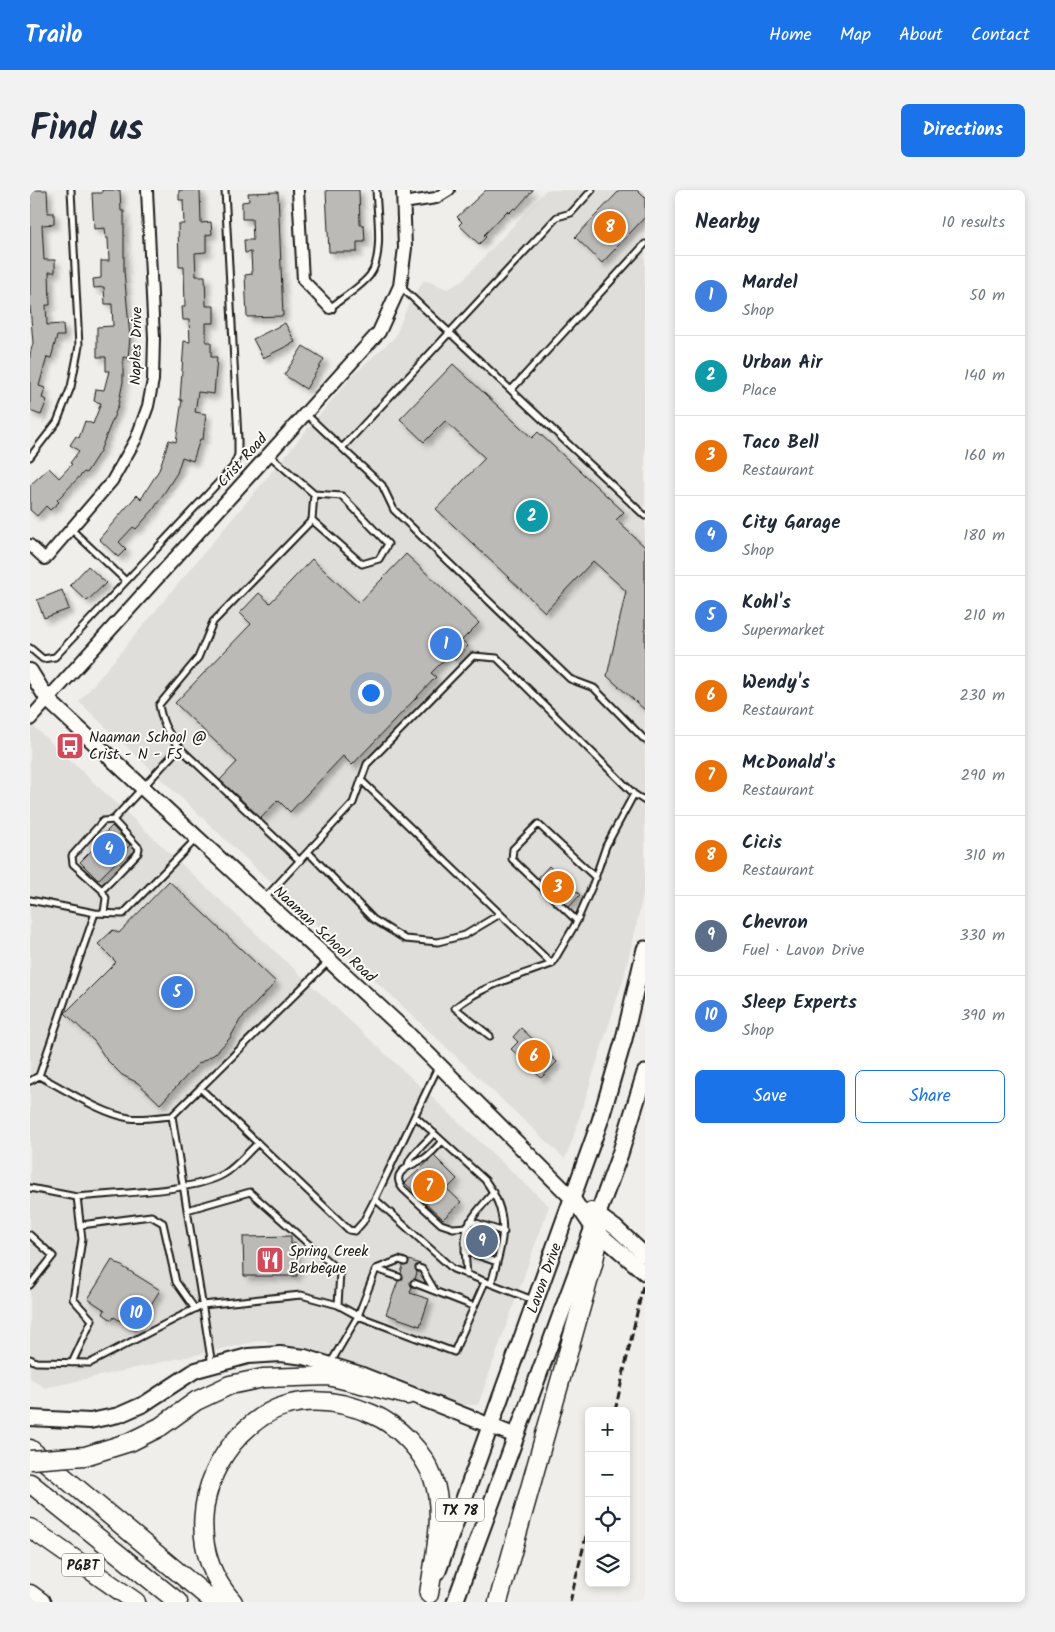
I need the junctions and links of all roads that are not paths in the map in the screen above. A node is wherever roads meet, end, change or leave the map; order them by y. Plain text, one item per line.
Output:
1 (70, 190) edge
2 (147, 190) edge
3 (225, 190) edge
4 (298, 190) edge
5 (376, 190) edge
6 (449, 190) edge
7 (592, 190) edge
8 (403, 196) edge
9 (645, 244) edge
10 (400, 286) junction
11 (330, 308) joint
12 (450, 334) junction
13 (512, 389) junction
14 (306, 414) junction
15 (342, 448) junction
16 (269, 455) junction
17 (30, 457) edge
18 (314, 494) junction
19 (645, 516) edge
20 (312, 520) junction
21 (71, 529) junction
22 (30, 545) edge
23 (126, 581) junction
24 (30, 648) edge
25 (30, 671) edge
26 (30, 692) edge
27 (48, 700) junction
28 (30, 719) edge
29 (645, 740) edge
30 (180, 747) junction
31 (361, 780) junction
32 (143, 788) junction
33 (634, 794) junction
34 (645, 801) edge
35 (113, 820) junction
36 (197, 838) junction
37 (308, 852) junction
38 (300, 861) junction
39 (596, 878) junction
40 (102, 890) junction
41 (264, 899) junction
42 (30, 900) edge
43 (95, 913) junction
44 (104, 913) junction
45 (500, 914) junction
46 (577, 921) junction
47 (645, 949) edge
48 (330, 960) junction
49 (552, 964) junction
50 (490, 1036) dead end
51 (440, 1065) junction
52 (645, 1073) edge
53 (30, 1075) edge
54 (39, 1076) junction
55 (30, 1081) edge
56 (200, 1088) junction
57 (172, 1116) junction
58 (415, 1116) junction
59 (434, 1133) junction
60 (442, 1141) junction
61 (258, 1143) junction
62 (408, 1165) junction
63 (183, 1187) junction
64 (30, 1188) edge
65 (494, 1192) junction
66 (77, 1197) junction
67 (375, 1199) junction
68 (573, 1199) junction
69 (187, 1210) junction
70 (470, 1221) junction
71 (80, 1225) junction
72 (596, 1225) junction
73 (467, 1227) junction
74 (504, 1232) junction
75 (30, 1235) edge
76 (465, 1251) junction
77 (645, 1255) edge
78 (405, 1262) dead end
79 (497, 1262) junction
80 (419, 1268) dead end
81 (376, 1269) junction
82 (645, 1273) edge
83 (467, 1275) junction
84 (399, 1277) dead end
85 (484, 1282) junction
86 (414, 1283) dead end
87 (491, 1284) junction
88 (30, 1286) edge
89 (436, 1291) junction
90 (535, 1301) junction
91 (202, 1305) junction
92 (338, 1305) junction
93 (473, 1306) junction
94 (195, 1309) junction
95 (358, 1316) junction
96 (30, 1359) edge
97 (72, 1362) junction
98 (329, 1365) junction
99 (212, 1366) junction
100 (407, 1395) junction
101 (30, 1418) edge
102 (490, 1426) junction
103 (516, 1436) junction
104 (30, 1449) edge
105 (30, 1460) edge
106 (30, 1483) edge
107 (30, 1528) edge
108 (30, 1594) edge
109 (428, 1598) edge
110 (41, 1602) edge
111 (136, 1602) edge
112 (178, 1602) edge
113 (214, 1602) edge
114 (233, 1602) edge
115 (455, 1602) edge
116 (498, 1602) edge

1 - 17 lane
2 - 21 street, Naples Drive
3 - 23 lane
4 - 11 street
5 - 11 lane
6 - 8 street
7 - 12 lane
8 - 10 street, Crist Road
9 - 13 lane
10 - 12 lane
10 - 14 street, Crist Road
12 - 13 lane
12 - 15 lane
13 - 19 lane
14 - 15 lane
14 - 16 street, Crist Road
15 - 29 lane
16 - 18 lane
16 - 27 street, Crist Road
18 - 20 lane
18 - 20 lane
20 - 30 lane
21 - 22 street, Naples Drive
21 - 23 lane
23 - 24 lane
25 - 27 main road, Naaman School Road
26 - 27 main road, Naaman School Road
27 - 28 street, Crist Road
27 - 32 main road, Naaman School Road
30 - 32 lane
30 - 38 lane
31 - 33 lane
31 - 37 lane
31 - 45 lane
32 - 35 lane
32 - 36 main road, Naaman School Road
33 - 34 lane
33 - 39 lane
35 - 40 lane
35 - 40 lane
36 - 41 main road, Naaman School Road
36 - 44 lane
37 - 38 lane
37 - 45 lane
38 - 41 lane
39 - 46 lane
39 - 46 lane
40 - 44 lane
41 - 48 main road, Naaman School Road
42 - 43 lane
43 - 44 lane
43 - 54 lane
45 - 49 lane
46 - 49 lane
47 - 68 main road, Lavon Drive / TX 78
48 - 51 main road, Naaman School Road
48 - 56 lane
49 - 50 lane
51 - 58 lane
51 - 68 main road, Naaman School Road
52 - 72 main road, Lavon Drive / TX 78
53 - 54 lane
54 - 55 lane
54 - 57 lane
56 - 57 lane
56 - 61 lane
57 - 63 lane
58 - 59 lane
58 - 67 lane
59 - 60 lane
59 - 62 lane
60 - 62 lane
60 - 65 lane
61 - 63 lane
61 - 67 lane
62 - 73 lane
63 - 66 lane
63 - 69 lane
64 - 66 lane
65 - 70 lane
65 - 74 lane
66 - 71 lane
67 - 83 lane
68 - 72 main road, Naaman School Road
68 - 90 main road, Lavon Drive / TX 78
69 - 91 lane
69 - 92 lane
70 - 73 lane
70 - 74 lane
71 - 94 lane
71 - 97 lane
72 - 77 main road, Naaman School Road
72 - 82 main road, Naaman School Road
72 - 103 main road, Lavon Drive / TX 78
72 - 116 highway
73 - 76 lane
74 - 79 lane
75 - 88 lane
76 - 79 lane
76 - 83 lane
78 - 81 lane
79 - 87 lane
80 - 89 lane
81 - 84 lane
81 - 95 lane
83 - 85 lane
85 - 87 lane
85 - 93 lane
86 - 89 lane
87 - 90 lane
89 - 93 lane
90 - 102 main road, Lavon Drive / TX 78
91 - 92 lane
91 - 94 lane
91 - 99 lane
92 - 95 lane
93 - 95 lane
94 - 97 lane
95 - 98 lane
96 - 97 lane
98 - 99 main road
98 - 100 main road
99 - 101 main road
100 - 102 main road
100 - 105 highway, bridge
102 - 103 main road
102 - 109 main road, Lavon Drive / TX 78
103 - 115 main road, Lavon Drive / TX 78
104 - 113 highway
106 - 112 highway
107 - 111 highway, PGBT
108 - 110 highway
109 - 114 highway

